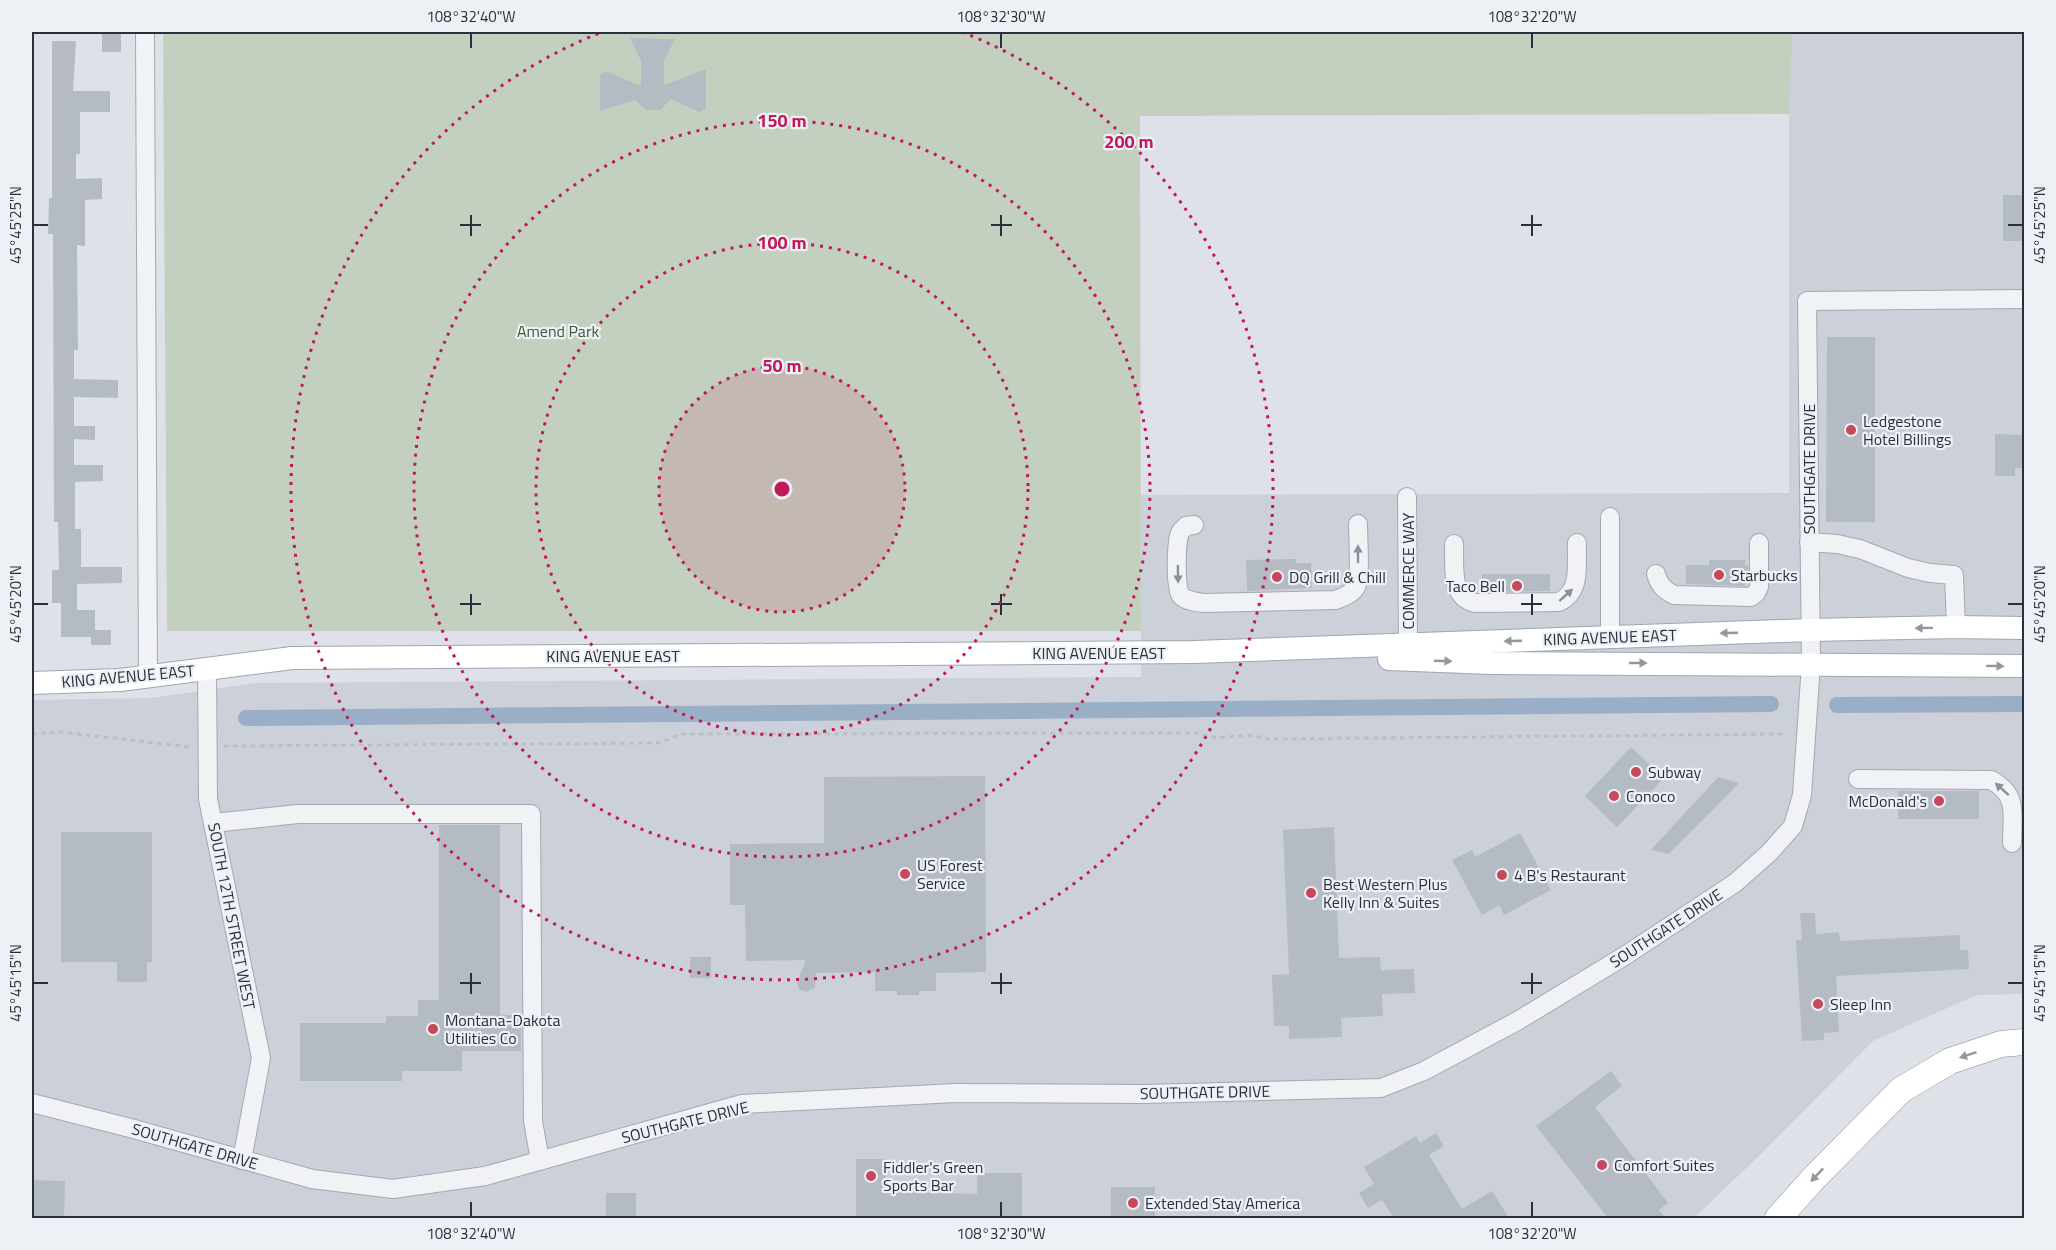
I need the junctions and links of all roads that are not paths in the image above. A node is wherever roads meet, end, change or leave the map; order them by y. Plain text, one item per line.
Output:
1 (145, 32) edge
2 (2025, 299) edge
3 (1407, 497) dead end
4 (1610, 517) dead end
5 (1194, 525) dead end
6 (1358, 525) dead end
7 (1809, 542) junction
8 (1577, 543) dead end
9 (1759, 543) dead end
10 (1454, 544) dead end
11 (1656, 574) dead end
12 (1956, 627) junction
13 (2025, 628) edge
14 (1810, 630) junction
15 (1610, 638) junction
16 (1408, 645) junction
17 (1196, 652) junction
18 (1810, 664) junction
19 (2025, 666) edge
20 (207, 669) junction
21 (148, 677) junction
22 (32, 684) edge
23 (1858, 779) dead end
24 (213, 823) junction
25 (2012, 843) dead end
26 (2025, 1042) edge
27 (32, 1103) edge
28 (242, 1160) junction
29 (540, 1161) junction
30 (1778, 1218) edge

1 - 21 street
2 - 7 street, SOUTHGATE DRIVE
3 - 16 street, COMMERCE WAY
4 - 15 street
5 -> 6 street
7 - 12 street
7 - 14 street, SOUTHGATE DRIVE
10 -> 8 street
9 - 11 street
12 - 13 main road, KING AVENUE EAST
12 -> 14 main road, KING AVENUE EAST
14 -> 15 main road, KING AVENUE EAST
14 - 18 street, SOUTHGATE DRIVE
15 -> 16 main road, KING AVENUE EAST
16 - 17 main road, KING AVENUE EAST
17 -> 18 main road, KING AVENUE EAST
17 - 20 main road, KING AVENUE EAST
18 -> 19 main road, KING AVENUE EAST
18 - 29 street, SOUTHGATE DRIVE
20 - 21 main road, KING AVENUE EAST
20 - 24 street, SOUTH 12TH STREET WEST
21 - 22 main road, KING AVENUE EAST
25 -> 23 street
24 - 28 street, SOUTH 12TH STREET WEST
24 - 29 street
26 -> 30 highway
27 - 28 street, SOUTHGATE DRIVE
28 - 29 street, SOUTHGATE DRIVE

